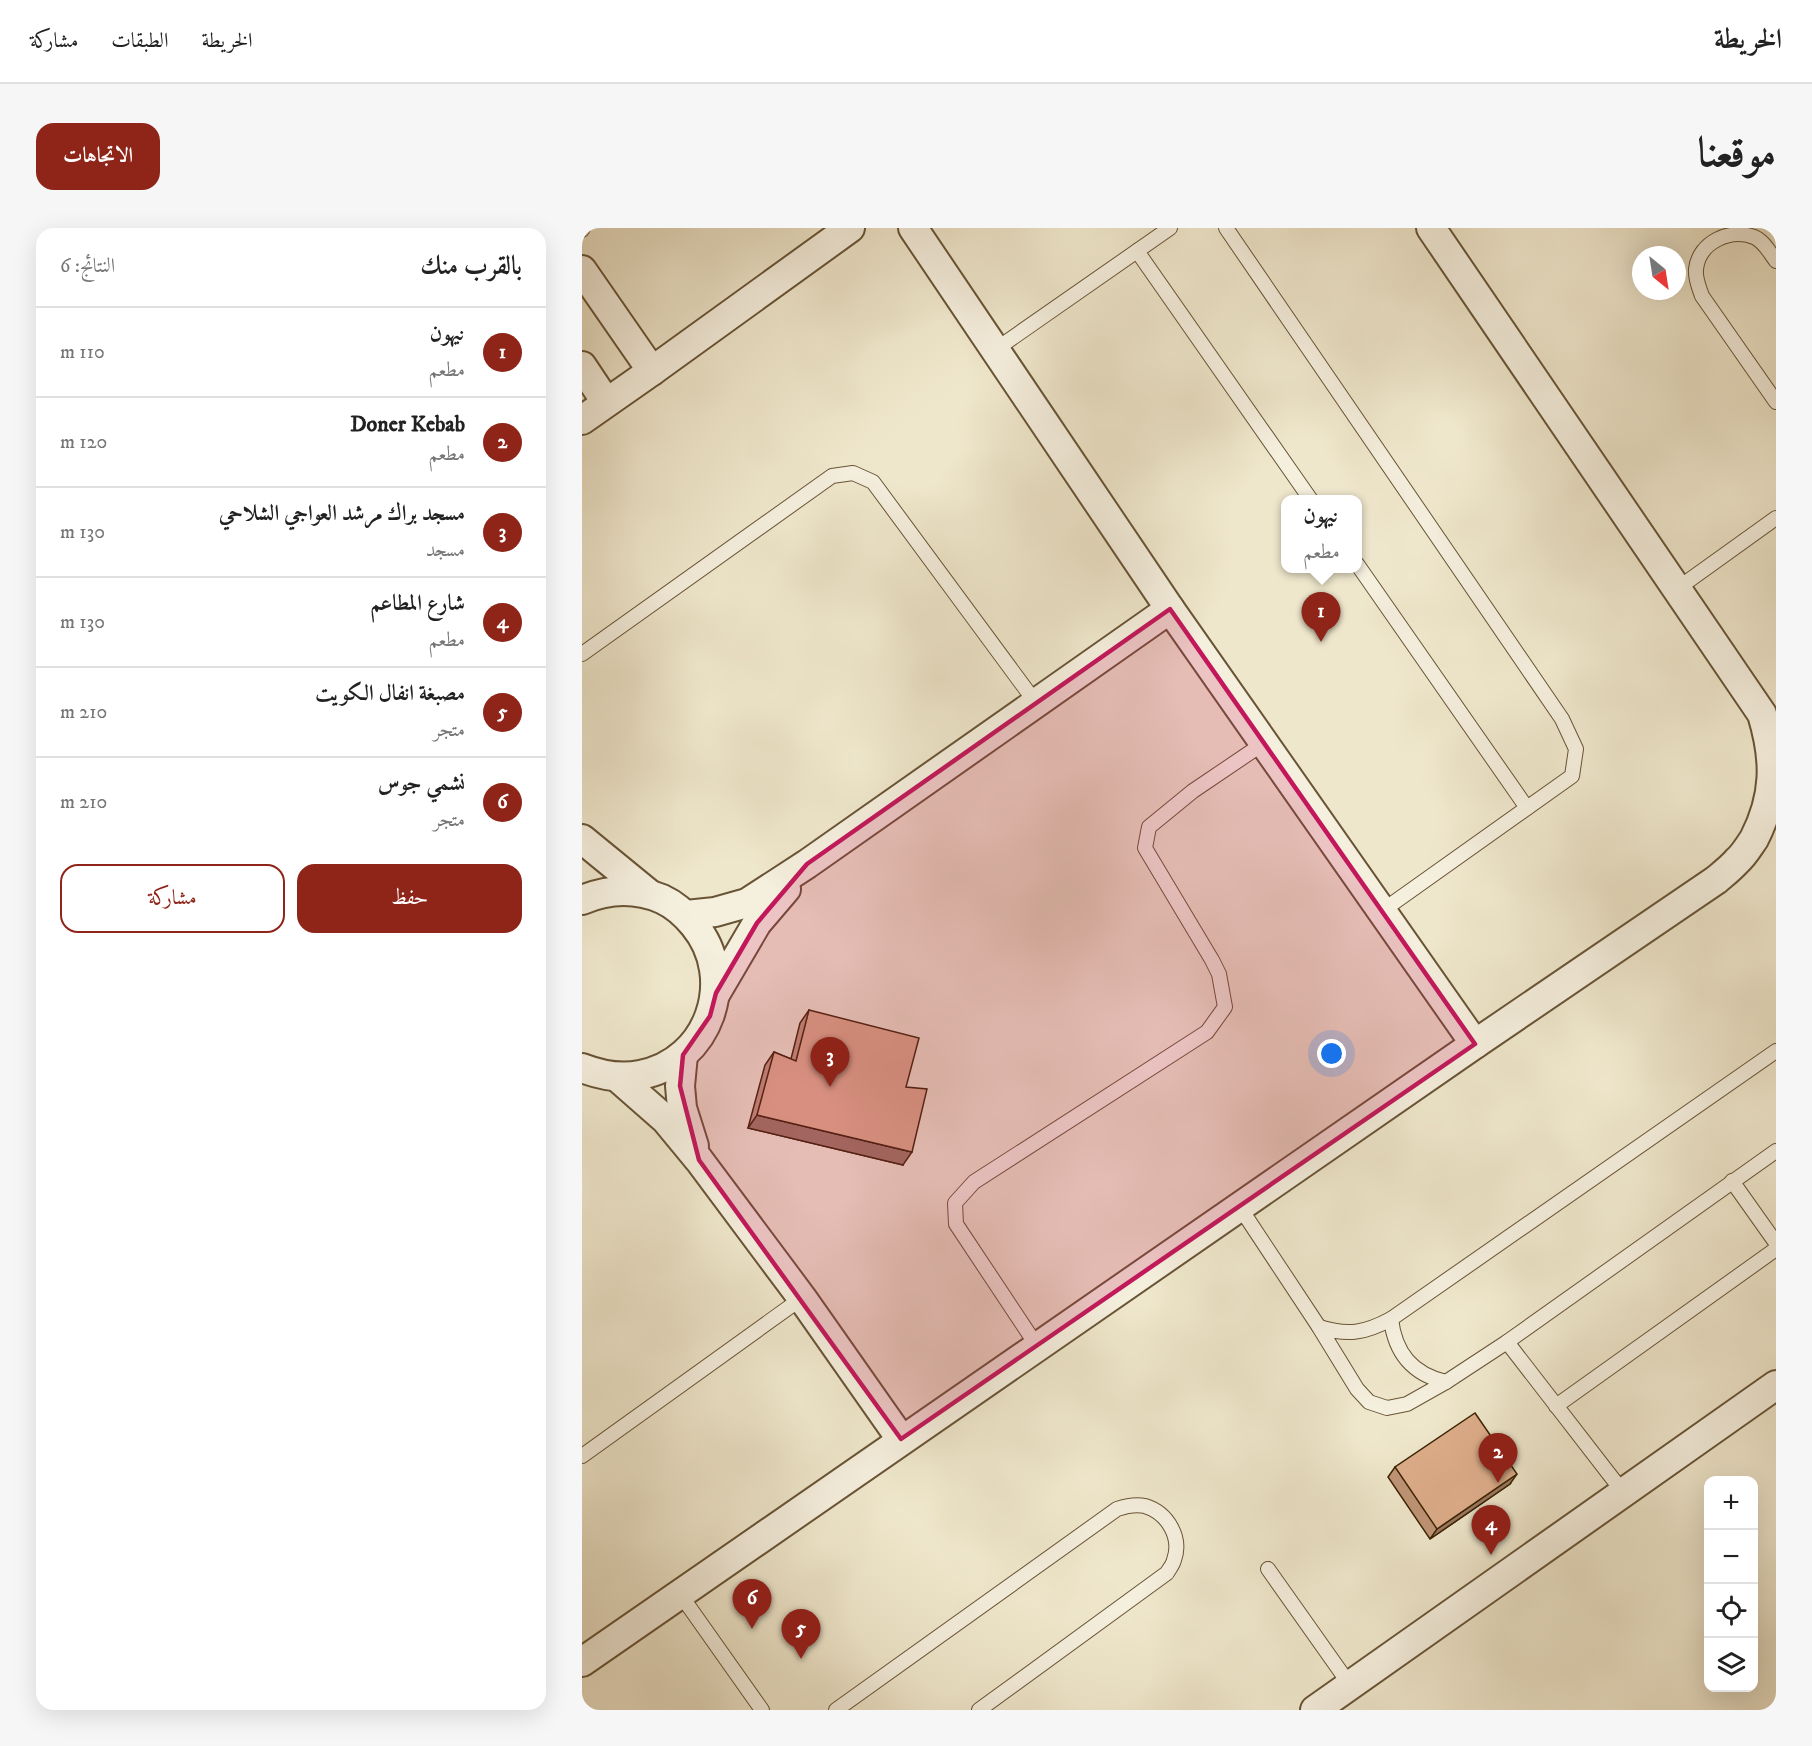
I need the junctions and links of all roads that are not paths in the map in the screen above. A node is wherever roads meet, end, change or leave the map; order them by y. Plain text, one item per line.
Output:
1 (850, 228) edge
2 (913, 228) edge
3 (1170, 228) edge
4 (1226, 228) edge
5 (1434, 229) edge
6 (1757, 232) edge
7 (1137, 251) junction
8 (1776, 261) edge
9 (582, 270) edge
10 (995, 350) junction
11 (582, 366) edge
12 (652, 371) junction
13 (606, 402) junction
14 (1776, 402) edge
15 (582, 420) edge
16 (1308, 495) edge
17 (1776, 518) edge
18 (1362, 571) edge
19 (1677, 588) junction
20 (1170, 609) junction
21 (582, 654) edge
22 (1036, 703) junction
23 (1264, 743) junction
24 (1527, 808) junction
25 (582, 839) edge
26 (807, 864) junction
27 (648, 893) junction
28 (582, 900) edge
29 (1382, 911) junction
30 (686, 915) junction
31 (716, 993) junction
32 (1475, 1044) junction
33 (1776, 1051) edge
34 (683, 1055) junction
35 (582, 1068) edge
36 (617, 1077) junction
37 (1776, 1151) edge
38 (699, 1160) junction
39 (1732, 1181) junction
40 (1239, 1206) junction
41 (1776, 1244) edge
42 (1776, 1249) edge
43 (802, 1298) junction
44 (1391, 1319) junction
45 (1319, 1327) junction
46 (1507, 1342) junction
47 (1037, 1346) junction
48 (1446, 1382) junction
49 (1776, 1385) edge
50 (1556, 1406) junction
51 (902, 1439) junction
52 (582, 1456) edge
53 (1623, 1492) junction
54 (1268, 1569) dead end
55 (680, 1594) junction
56 (582, 1662) edge
57 (1350, 1685) junction
58 (762, 1710) edge
59 (836, 1710) edge
60 (979, 1710) edge
61 (1315, 1710) edge

1 - 12 street
2 - 10 street
3 - 7 lane
4 - 24 lane
5 - 19 street
6 - 8 lane
6 - 14 lane
7 - 10 lane
7 - 16 lane
9 - 12 street
10 - 20 street
11 - 13 street
12 - 13 street
13 - 15 street
17 - 19 lane
18 - 24 lane
19 - 32 street
20 - 22 street
20 - 23 street
21 - 22 lane
22 - 26 street
23 - 29 street
23 - 47 lane
24 - 29 lane
25 - 27 street
26 - 30 street
26 - 31 street
27 - 28 street
27 - 30 street
29 - 32 street
30 - 31 street
31 - 34 street
32 - 40 street
33 - 44 lane
34 - 36 street
34 - 38 street
35 - 36 street
36 - 38 street
37 - 39 lane
38 - 43 street
39 - 41 lane
39 - 46 lane
40 - 45 lane
40 - 47 street
42 - 50 lane
43 - 51 street
43 - 52 lane
44 - 45 lane
44 - 48 lane
45 - 48 lane
46 - 48 lane
46 - 50 lane
47 - 51 street
49 - 53 street
50 - 53 lane
51 - 55 street
53 - 57 street
54 - 57 lane
55 - 56 street
55 - 58 lane
57 - 61 street
59 - 60 lane

